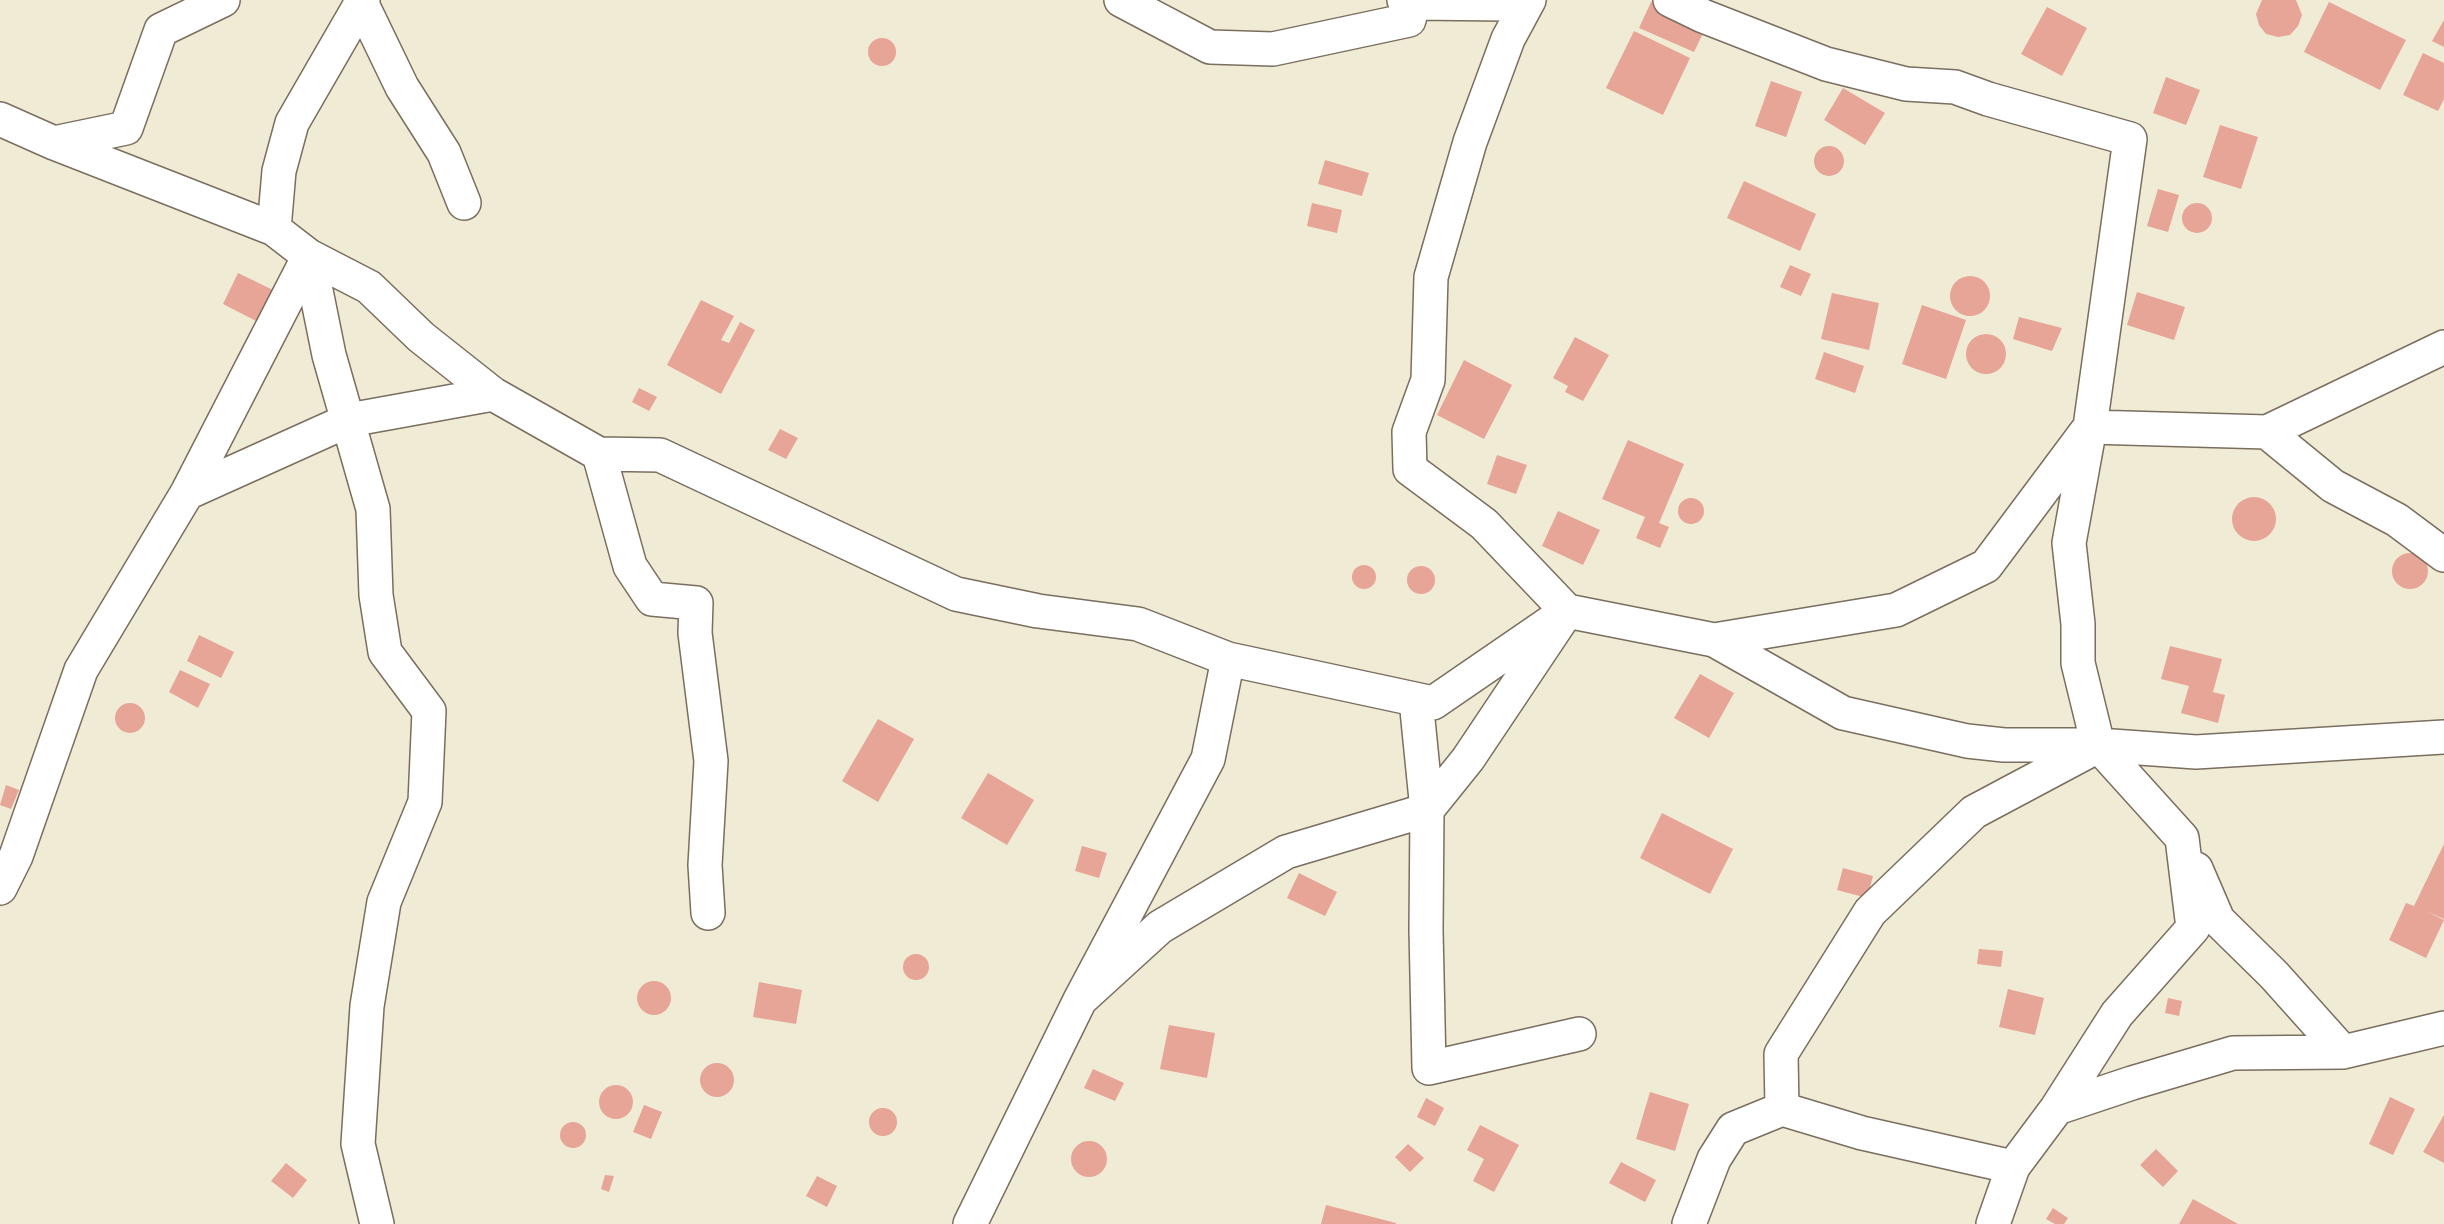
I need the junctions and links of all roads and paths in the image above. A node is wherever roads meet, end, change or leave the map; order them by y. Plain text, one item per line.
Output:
1 (223, 0) edge
2 (361, 0) edge
3 (1121, 0) edge
4 (1514, 0) edge
5 (1529, 0) edge
6 (1670, 0) edge
7 (1409, 1) edge
8 (1697, 8) edge
9 (0, 119) edge
10 (54, 143) junction
11 (464, 203) dead end
12 (274, 229) junction
13 (309, 256) junction
14 (2444, 347) edge
15 (493, 394) junction
16 (349, 420) junction
17 (2090, 427) junction
18 (2267, 432) junction
19 (599, 454) junction
20 (187, 493) junction
21 (2444, 555) edge
22 (1567, 611) junction
23 (1714, 640) junction
24 (1228, 659) junction
25 (1416, 700) junction
26 (2444, 737) edge
27 (2098, 746) junction
28 (1427, 810) junction
29 (2182, 838) junction
30 (0, 888) edge
31 (708, 913) dead end
32 (1080, 1000) junction
33 (2444, 1028) edge
34 (1579, 1034) dead end
35 (2343, 1052) junction
36 (2057, 1108) junction
37 (1782, 1109) junction
38 (2013, 1167) junction
39 (376, 1224) edge
40 (970, 1224) edge
41 (1689, 1224) edge
42 (1993, 1224) edge

1 - 10 street
2 - 11 street
2 - 12 street
3 - 7 street
4 - 7 street
5 - 22 street
6 - 8 street
8 - 17 street
9 - 10 street
10 - 12 street
12 - 13 street
13 - 15 street
13 - 16 street
13 - 20 street
14 - 18 street
15 - 16 street
15 - 19 street
16 - 20 street
16 - 39 street
17 - 18 street
17 - 23 street
17 - 27 street
18 - 21 street
19 - 24 street
19 - 31 street
20 - 30 street
22 - 23 street
22 - 25 street
22 - 28 street
23 - 27 street
24 - 25 street
24 - 32 street
25 - 28 street
26 - 27 street
27 - 29 street
27 - 37 street
28 - 32 street
28 - 34 street
29 - 35 street
29 - 36 street
32 - 40 street
33 - 35 street
35 - 36 street
36 - 38 street
37 - 38 street
37 - 41 street
38 - 42 street

